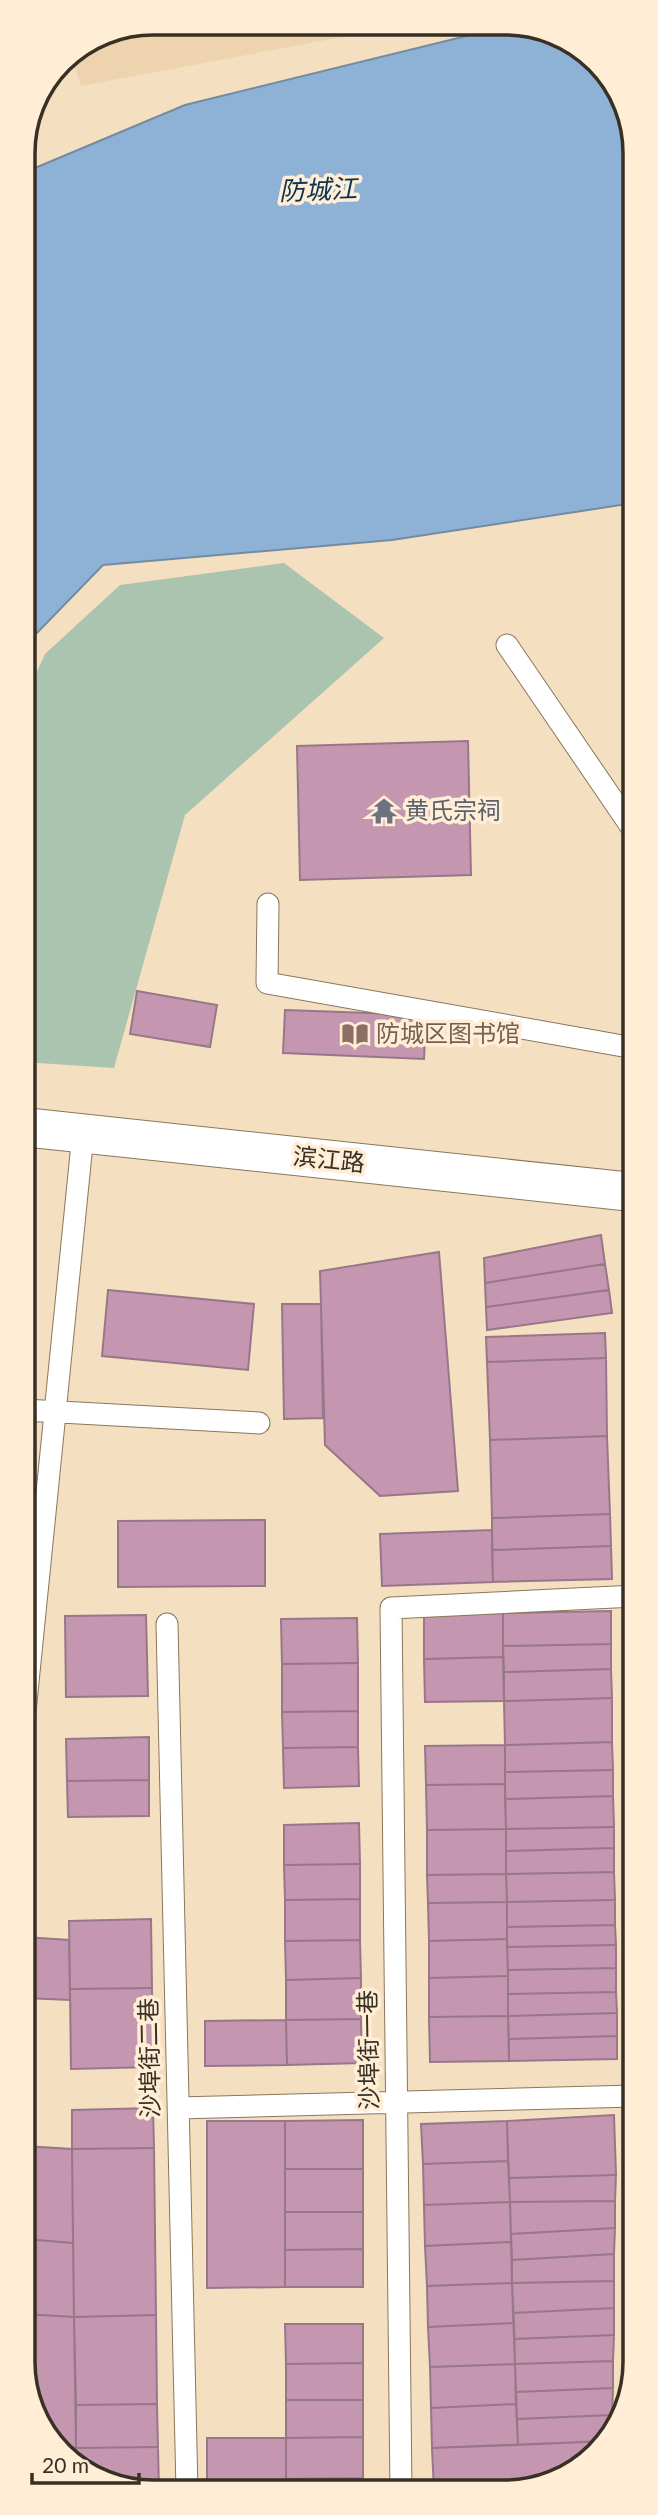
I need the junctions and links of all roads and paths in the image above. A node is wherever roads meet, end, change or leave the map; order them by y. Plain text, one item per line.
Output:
1 (507, 645) dead end
2 (623, 815) edge
3 (268, 904) dead end
4 (623, 1046) edge
5 (35, 1128) edge
6 (83, 1134) junction
7 (623, 1191) edge
8 (35, 1412) edge
9 (55, 1414) junction
10 (259, 1423) dead end
11 (623, 1597) edge
12 (35, 1613) edge
13 (167, 1624) dead end
14 (623, 2096) edge
15 (396, 2102) junction
16 (178, 2108) junction
17 (187, 2480) edge
18 (401, 2480) edge

1 - 2 lane
3 - 4 lane
5 - 6 street, 滨江路
6 - 7 street, 滨江路
6 - 9 lane
8 - 9 lane
9 - 10 lane
9 - 12 lane
11 - 15 lane, 沙埠街一巷
13 - 16 lane, 沙埠街二巷
14 - 15 lane
15 - 16 lane
15 - 18 lane, 沙埠街一巷
16 - 17 lane, 沙埠街二巷

